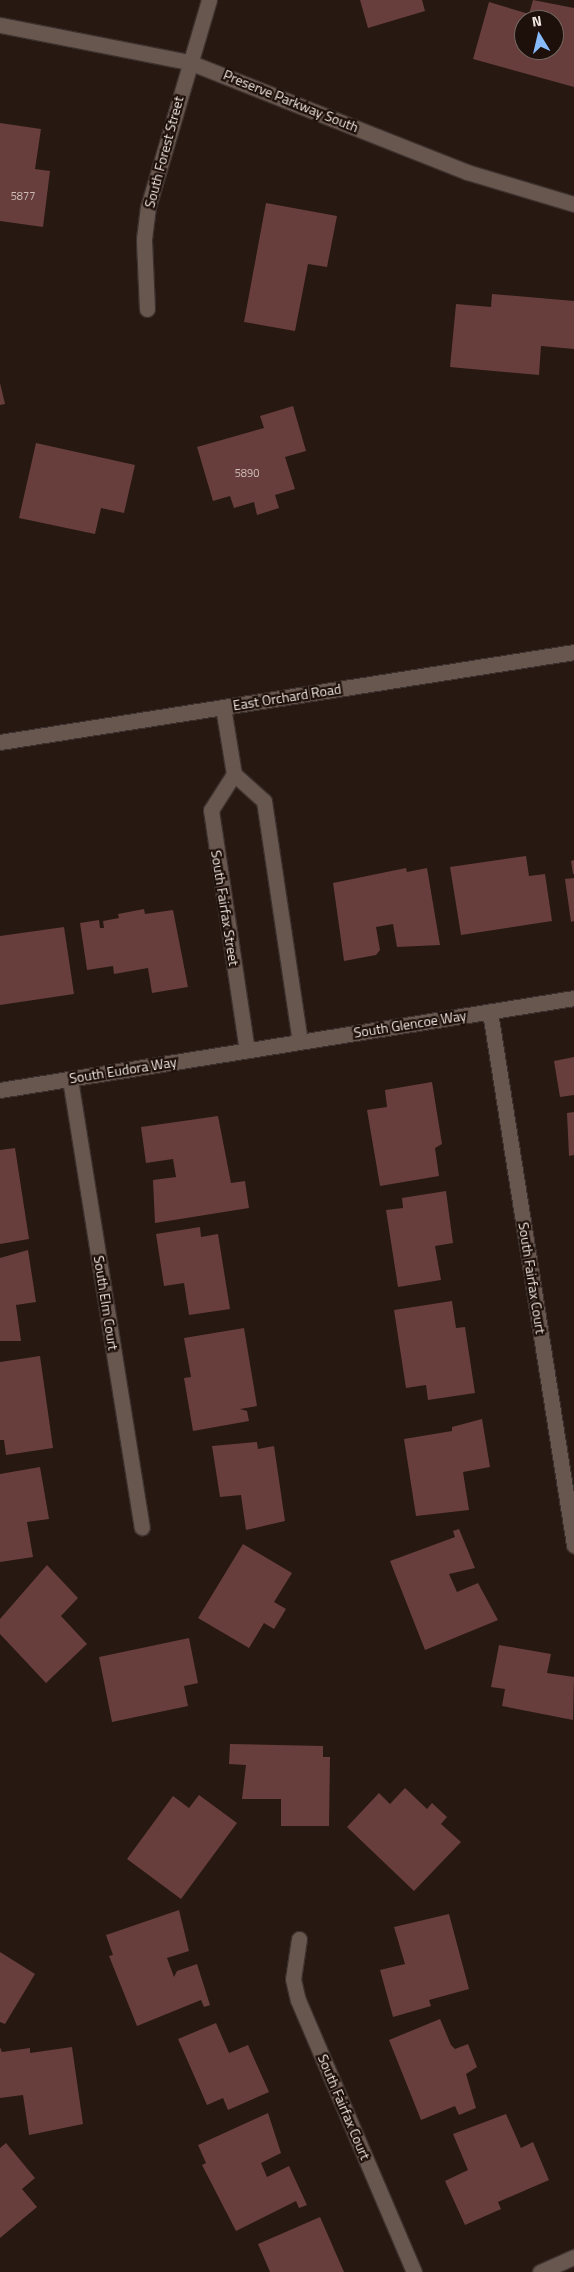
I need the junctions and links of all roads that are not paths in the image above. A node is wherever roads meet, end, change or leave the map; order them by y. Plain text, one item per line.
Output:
1 (209, 0) edge
2 (0, 25) edge
3 (189, 62) junction
4 (574, 204) edge
5 (147, 308) dead end
6 (574, 652) edge
7 (223, 707) junction
8 (0, 742) edge
9 (234, 774) junction
10 (574, 998) edge
11 (490, 1012) junction
12 (300, 1041) junction
13 (247, 1050) junction
14 (70, 1079) junction
15 (0, 1090) edge
16 (142, 1527) dead end
17 (574, 1545) edge
18 (300, 1938) dead end
19 (574, 2257) edge
20 (414, 2272) edge
21 (540, 2272) edge

1 - 3 street, South Forest Street
2 - 3 street, Preserve Parkway South
3 - 4 street, Preserve Parkway South
3 - 5 street, South Forest Street
6 - 7 street, East Orchard Road
7 - 8 street, East Orchard Road
7 - 9 street
9 - 12 street
9 - 13 street, South Fairfax Street
10 - 11 street, South Glencoe Way
11 - 12 street, South Glencoe Way
11 - 17 street, South Fairfax Court
12 - 13 street, South Glencoe Way
13 - 14 street, South Eudora Way
14 - 15 street, South Eudora Way
14 - 16 street, South Elm Court
18 - 20 street, South Fairfax Court
19 - 21 street

